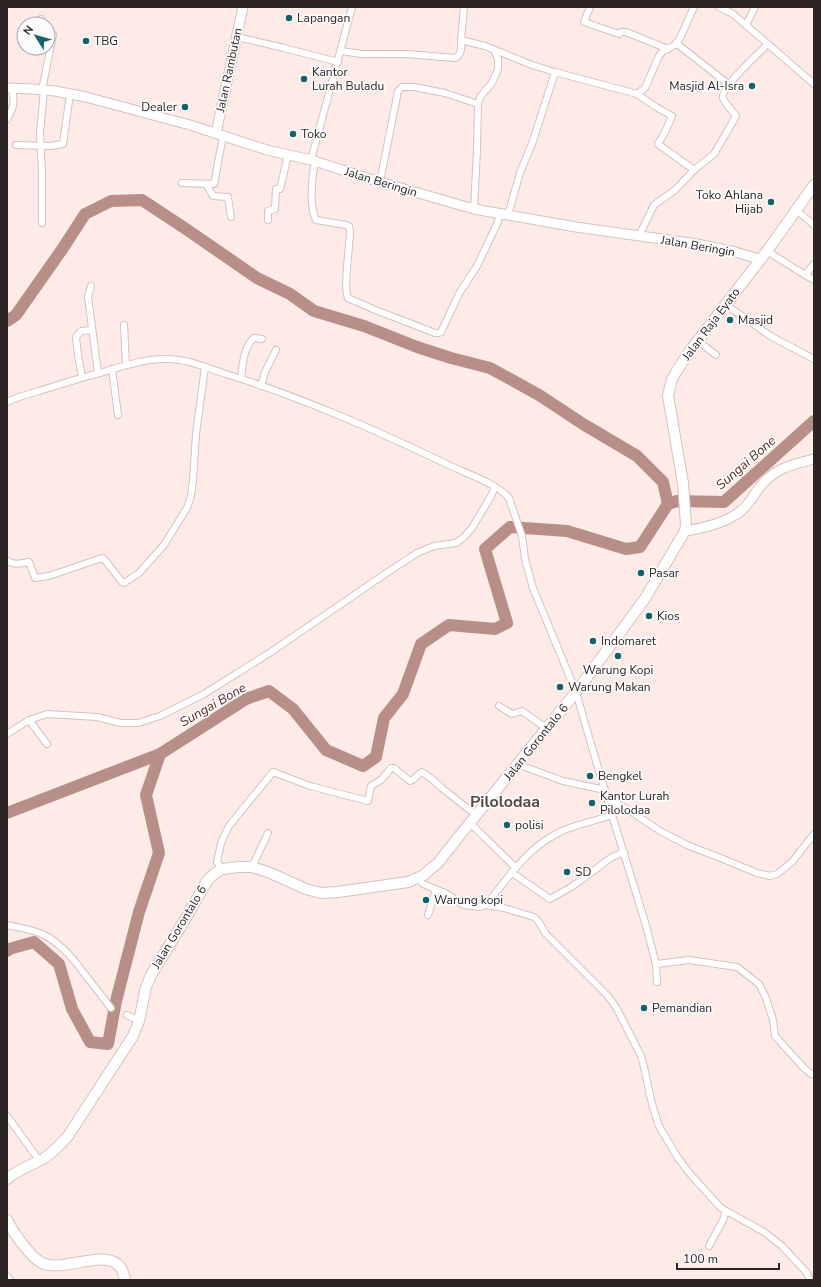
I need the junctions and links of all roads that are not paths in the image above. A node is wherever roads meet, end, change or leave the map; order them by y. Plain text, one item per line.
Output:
1 (243, 7) edge
2 (352, 7) edge
3 (464, 7) edge
4 (590, 7) edge
5 (694, 7) edge
6 (719, 7) edge
7 (756, 7) edge
8 (746, 25) junction
9 (237, 37) junction
10 (460, 40) junction
11 (676, 43) junction
12 (768, 44) junction
13 (668, 49) junction
14 (494, 50) junction
15 (341, 51) junction
16 (49, 56) edge
17 (338, 62) junction
18 (555, 72) junction
19 (728, 84) junction
20 (814, 84) edge
21 (10, 88) edge
22 (43, 90) junction
23 (70, 94) junction
24 (637, 94) junction
25 (478, 104) junction
26 (7, 119) edge
27 (219, 135) junction
28 (16, 145) dead end
29 (40, 145) junction
30 (288, 155) junction
31 (313, 161) junction
32 (694, 170) junction
33 (380, 182) junction
34 (182, 184) dead end
35 (206, 184) junction
36 (814, 185) edge
37 (474, 209) junction
38 (796, 210) junction
39 (504, 214) junction
40 (231, 217) dead end
41 (268, 220) dead end
42 (42, 223) dead end
43 (814, 225) edge
44 (639, 236) junction
45 (767, 250) junction
46 (760, 259) junction
47 (814, 264) edge
48 (805, 276) junction
49 (814, 280) edge
50 (90, 286) dead end
51 (726, 305) junction
52 (124, 325) dead end
53 (92, 330) junction
54 (262, 340) dead end
55 (698, 341) junction
56 (276, 350) dead end
57 (716, 355) dead end
58 (814, 359) edge
59 (126, 365) junction
60 (205, 367) junction
61 (112, 369) junction
62 (98, 373) junction
63 (82, 377) junction
64 (241, 378) junction
65 (261, 386) junction
66 (7, 402) edge
67 (118, 415) dead end
68 (814, 458) edge
69 (495, 487) junction
70 (686, 527) junction
71 (7, 560) edge
72 (576, 692) junction
73 (499, 706) dead end
74 (29, 720) junction
75 (546, 728) junction
76 (7, 734) edge
77 (47, 744) dead end
78 (518, 764) junction
79 (605, 790) junction
80 (607, 799) junction
81 (612, 815) junction
82 (473, 819) junction
83 (268, 833) dead end
84 (814, 834) edge
85 (624, 852) junction
86 (252, 867) junction
87 (222, 869) junction
88 (513, 869) junction
89 (418, 877) junction
90 (436, 890) junction
91 (486, 905) junction
92 (428, 915) dead end
93 (7, 925) edge
94 (656, 964) junction
95 (657, 982) dead end
96 (111, 1008) dead end
97 (127, 1015) dead end
98 (139, 1021) junction
99 (814, 1074) edge
100 (7, 1116) edge
101 (39, 1160) junction
102 (7, 1177) edge
103 (726, 1211) junction
104 (7, 1220) edge
105 (709, 1246) dead end
106 (7, 1276) edge
107 (10, 1280) edge
108 (125, 1280) edge
109 (810, 1280) edge

1 - 9 street, Jalan Rambutan
2 - 15 street
3 - 10 street
4 - 13 street
5 - 11 street
6 - 8 street
7 - 8 street
8 - 12 street
9 - 17 street
9 - 27 street, Jalan Rambutan
10 - 14 street
10 - 15 street
11 - 13 street
11 - 19 street
12 - 19 street
12 - 20 street
13 - 24 street
14 - 18 street
14 - 25 street
15 - 17 street
16 - 22 street
17 - 31 street
18 - 24 street
18 - 39 street
19 - 32 street
21 - 22 street, Jalan Beringin
21 - 26 street
22 - 23 street, Jalan Beringin
22 - 29 street
23 - 27 street, Jalan Beringin
23 - 29 street
24 - 32 street
25 - 33 street
25 - 37 street
27 - 30 street, Jalan Beringin
27 - 35 street
28 - 29 street
29 - 42 street
30 - 31 street, Jalan Beringin
30 - 41 street
31 - 33 street, Jalan Beringin
31 - 39 street
32 - 44 street
33 - 37 street, Jalan Beringin
34 - 35 street
35 - 40 street
36 - 38 main road, Jalan Raja Eyato
37 - 39 street, Jalan Beringin
38 - 43 street
38 - 45 main road, Jalan Raja Eyato
39 - 44 street, Jalan Beringin
44 - 46 street, Jalan Beringin
45 - 46 main road, Jalan Raja Eyato
45 - 48 street
46 - 51 main road, Jalan Raja Eyato
47 - 48 street
48 - 49 street
50 - 53 street
51 - 55 main road, Jalan Raja Eyato
51 - 58 street
52 - 59 street
53 - 62 street
53 - 63 street
54 - 64 street
55 - 57 street
55 - 70 main road, Jalan Raja Eyato
56 - 65 street
59 - 60 street
59 - 61 street
60 - 64 street
60 - 71 street
61 - 62 street
61 - 67 street
62 - 63 street
63 - 66 street
64 - 65 street
65 - 69 street
68 - 70 street
69 - 72 street
69 - 74 street
70 - 72 main road, Jalan Gorontalo 6
72 - 75 main road, Jalan Gorontalo 6
72 - 79 street
73 - 75 street
74 - 76 street
74 - 77 street
75 - 78 main road, Jalan Gorontalo 6
78 - 79 street
78 - 82 main road, Jalan Gorontalo 6
79 - 80 street
80 - 81 street
80 - 84 street
81 - 85 street
81 - 88 street
82 - 87 street
82 - 88 street
82 - 89 main road, Jalan Gorontalo 6
83 - 86 street
85 - 88 street
85 - 94 street
86 - 87 main road, Jalan Gorontalo 6
86 - 89 main road, Jalan Gorontalo 6
87 - 98 main road, Jalan Gorontalo 6
88 - 91 street
89 - 90 street
90 - 91 street
90 - 92 street
91 - 103 street
93 - 96 street
94 - 95 street
94 - 99 street
97 - 98 street
98 - 101 main road, Jalan Gorontalo 6
100 - 101 street
101 - 102 main road, Jalan Gorontalo 6
103 - 105 street
103 - 109 street
104 - 108 main road
106 - 107 street

